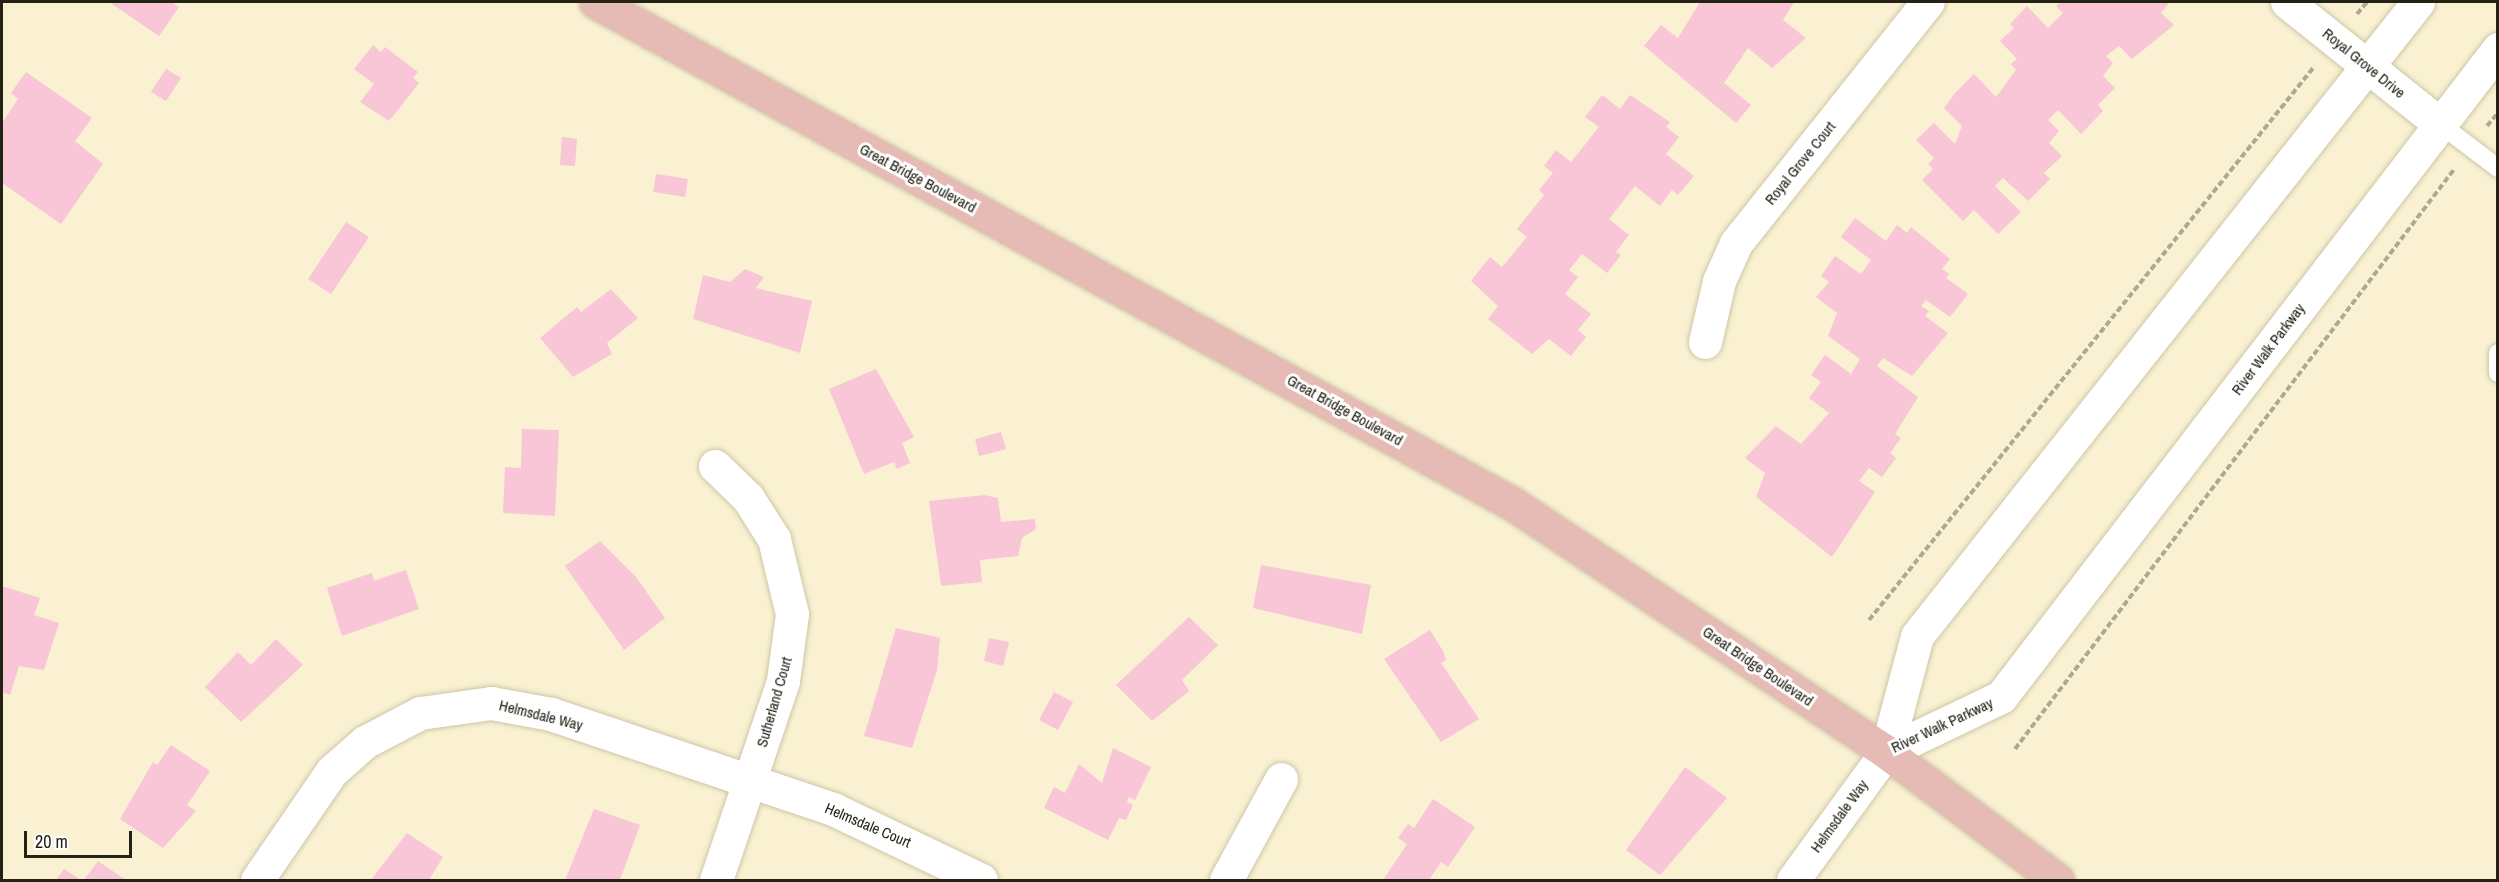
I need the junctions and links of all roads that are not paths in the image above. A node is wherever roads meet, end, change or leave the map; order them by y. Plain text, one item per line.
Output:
1 (1928, 2) edge
2 (2287, 2) edge
3 (2418, 2) edge
4 (606, 4) edge
5 (2498, 49) edge
6 (2366, 64) junction
7 (2440, 124) junction
8 (2498, 168) edge
9 (1706, 342) dead end
10 (2498, 353) edge
11 (2498, 373) edge
12 (715, 466) dead end
13 (1886, 752) junction
14 (1281, 779) dead end
15 (750, 780) junction
16 (257, 880) edge
17 (716, 880) edge
18 (981, 880) edge
19 (1226, 880) edge
20 (1793, 880) edge
21 (2057, 880) edge

1 - 9 street, Royal Grove Court
2 - 6 street, Royal Grove Drive
3 - 6 street, River Walk Parkway
4 - 13 main road, Great Bridge Boulevard
5 - 7 street, River Walk Parkway
6 - 7 street, Royal Grove Drive
6 - 13 street, River Walk Parkway
7 - 8 lane
7 - 13 street, River Walk Parkway
10 - 11 lane
12 - 15 street, Sutherland Court
13 - 20 street, Helmsdale Way
13 - 21 main road, Great Bridge Boulevard
14 - 19 street
15 - 16 street, Helmsdale Way
15 - 17 street, Sutherland Court
15 - 18 street, Helmsdale Court

